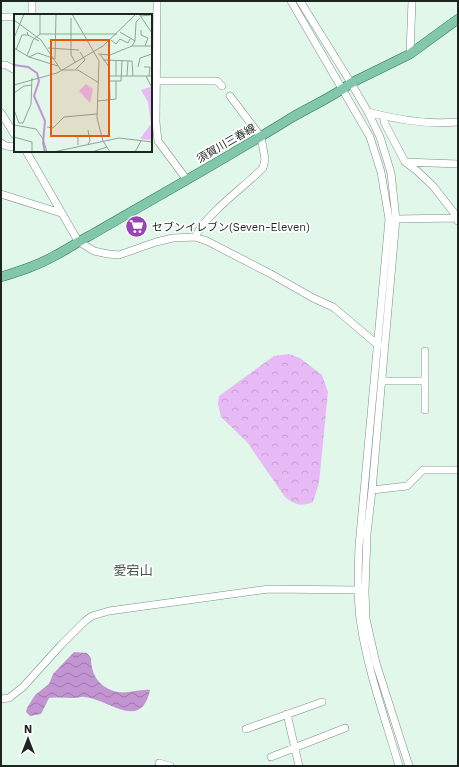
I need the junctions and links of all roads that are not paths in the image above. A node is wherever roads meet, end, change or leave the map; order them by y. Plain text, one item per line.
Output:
1 (32, 1) edge
2 (157, 1) edge
3 (291, 1) edge
4 (300, 1) edge
5 (412, 1) edge
6 (32, 14) edge
7 (1, 17) edge
8 (14, 17) edge
9 (458, 19) edge
10 (410, 54) junction
11 (1, 65) edge
12 (14, 69) edge
13 (154, 81) edge
14 (222, 86) dead end
15 (347, 86) junction
16 (230, 96) dead end
17 (368, 112) junction
18 (1, 113) edge
19 (384, 117) junction
20 (458, 122) edge
21 (14, 133) edge
22 (261, 137) junction
23 (1, 143) edge
24 (14, 147) edge
25 (27, 152) edge
26 (404, 162) junction
27 (458, 164) edge
28 (187, 180) junction
29 (1, 194) edge
30 (61, 213) junction
31 (396, 219) junction
32 (458, 219) edge
33 (194, 237) junction
34 (78, 241) junction
35 (1, 277) edge
36 (381, 346) junction
37 (425, 351) dead end
38 (382, 381) junction
39 (425, 381) junction
40 (425, 410) dead end
41 (458, 470) edge
42 (372, 490) junction
43 (358, 590) junction
44 (1, 699) edge
45 (322, 702) dead end
46 (287, 714) junction
47 (345, 728) dead end
48 (246, 729) dead end
49 (294, 748) junction
50 (271, 757) dead end
51 (159, 763) dead end
52 (170, 766) edge
53 (299, 766) edge
54 (399, 766) edge
55 (409, 766) edge

1 - 6 street
2 - 13 street
3 - 15 street
4 - 15 street
5 - 10 street
7 - 8 street
9 - 10 main road, 須賀川三春線
10 - 15 main road, 須賀川三春線
11 - 12 street
13 - 14 street
13 - 28 street
15 - 17 street
15 - 22 main road, 須賀川三春線
15 - 36 street
16 - 22 street
17 - 19 street
17 - 31 street
18 - 21 street
19 - 20 street
19 - 26 street
22 - 28 main road, 須賀川三春線
22 - 33 street
23 - 24 street
25 - 30 street
26 - 27 street
26 - 32 street
28 - 34 main road, 須賀川三春線
29 - 30 street
30 - 34 street
31 - 32 street
31 - 36 street
33 - 34 street
33 - 36 street
34 - 35 main road, 須賀川三春線
36 - 38 street
36 - 43 street
37 - 39 street
38 - 39 street
38 - 42 street
39 - 40 street
41 - 42 street
42 - 55 street
43 - 44 street
43 - 54 street
45 - 46 street
46 - 48 street
46 - 49 street
47 - 49 street
49 - 50 street
49 - 53 street
51 - 52 street

